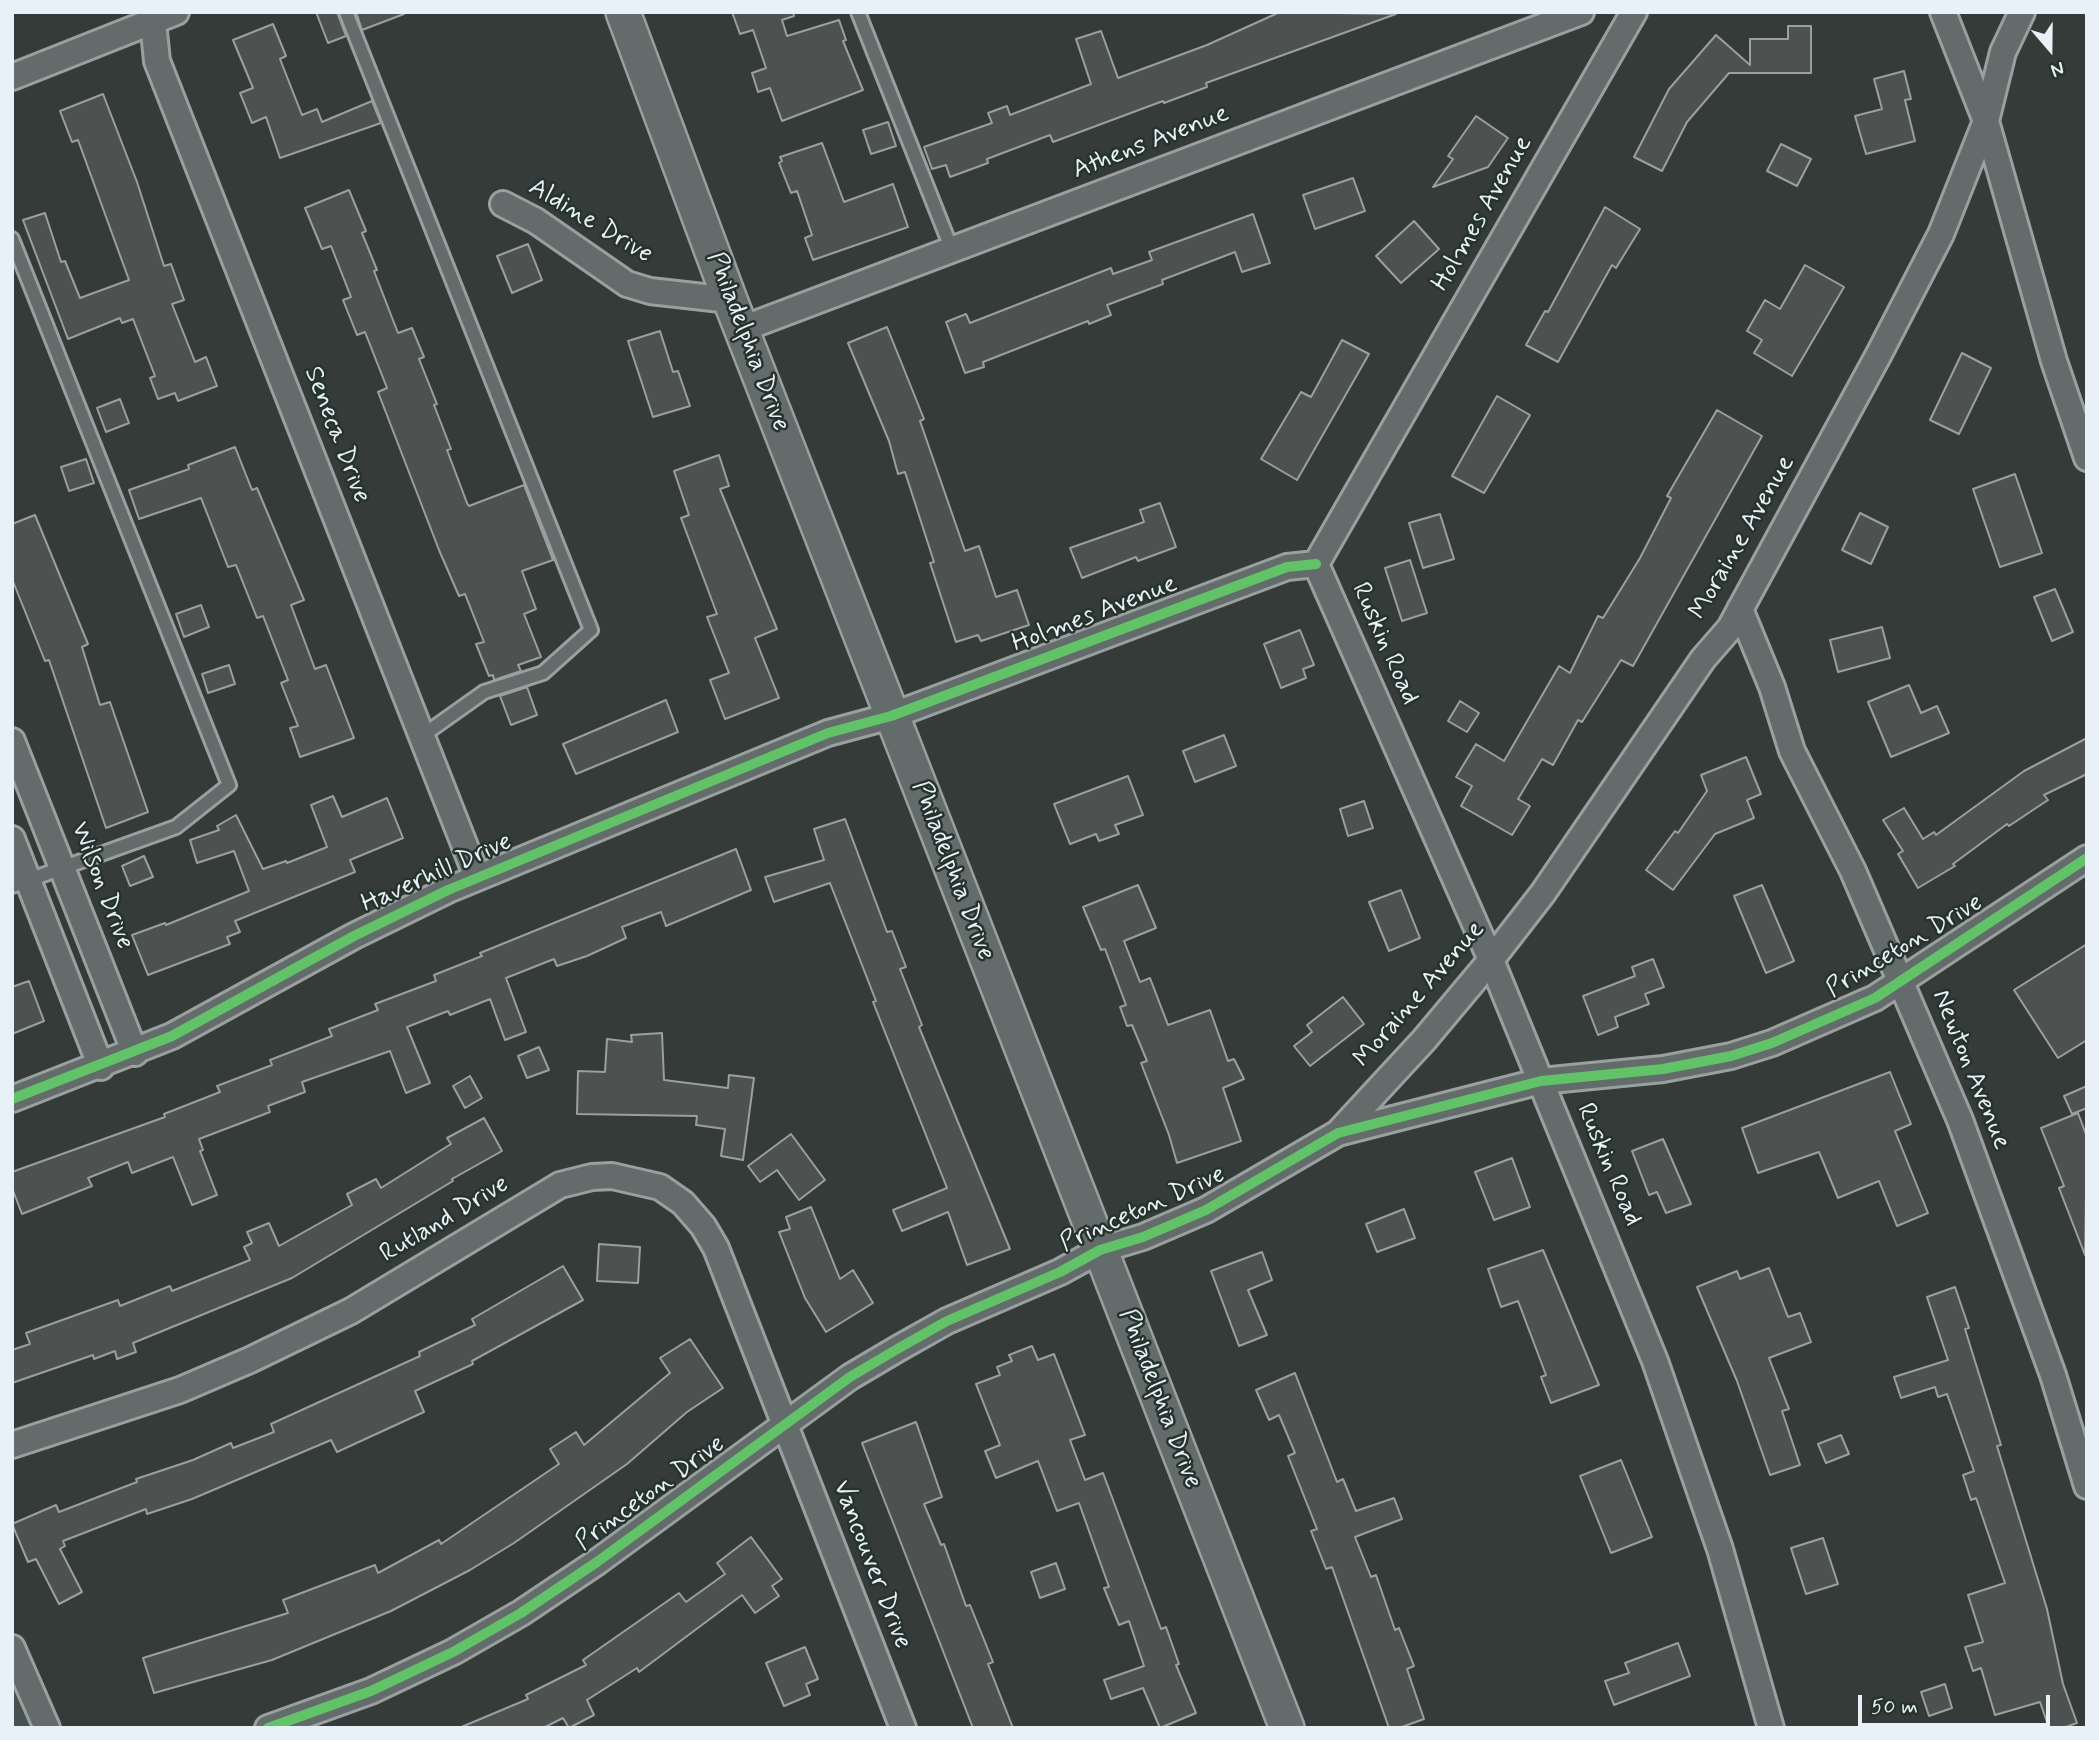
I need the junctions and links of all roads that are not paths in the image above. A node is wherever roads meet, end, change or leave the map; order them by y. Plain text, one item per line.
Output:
1 (176, 12) edge
2 (346, 12) edge
3 (623, 12) edge
4 (858, 12) edge
5 (1581, 12) edge
6 (1634, 12) edge
7 (1943, 12) edge
8 (2022, 12) edge
9 (153, 17) edge
10 (12, 77) edge
11 (1986, 121) junction
12 (503, 204) dead end
13 (12, 239) edge
14 (952, 250) junction
15 (736, 315) junction
16 (2087, 458) edge
17 (1316, 564) junction
18 (1741, 609) junction
19 (891, 716) junction
20 (422, 736) junction
21 (12, 741) edge
22 (12, 839) edge
23 (2087, 859) edge
24 (61, 867) junction
25 (477, 877) junction
26 (20, 882) edge
27 (1492, 960) junction
28 (1902, 980) junction
29 (135, 1053) junction
30 (101, 1066) junction
31 (1541, 1081) junction
32 (12, 1099) edge
33 (1338, 1133) junction
34 (1100, 1250) junction
35 (784, 1424) junction
36 (12, 1445) edge
37 (2087, 1486) edge
38 (12, 1648) edge
39 (47, 1728) edge
40 (268, 1728) edge
41 (903, 1728) edge
42 (1287, 1728) edge
43 (1771, 1728) edge

1 - 9 street
2 - 20 lane
3 - 15 main road, Philadelphia Drive
4 - 14 lane
5 - 14 street, Athens Avenue
6 - 17 street, Holmes Avenue
7 - 11 street
8 - 11 street, Moraine Avenue
9 - 10 street
9 - 20 street, Seneca Drive
11 - 16 street
11 - 18 street, Moraine Avenue
12 - 15 street, Aldine Drive
13 - 24 lane
14 - 15 street, Athens Avenue
15 - 19 main road, Philadelphia Drive
17 - 19 street, Holmes Avenue
17 - 27 street, Ruskin Road
18 - 27 street, Moraine Avenue
18 - 28 street, Newton Avenue
19 - 25 street, Haverhill Drive
19 - 34 main road, Philadelphia Drive
20 - 25 street, Seneca Drive
21 - 24 street, Wilson Drive
22 - 26 street
23 - 28 street, Princeton Drive
24 - 26 lane
24 - 29 street, Wilson Drive
25 - 29 street, Haverhill Drive
26 - 30 street
27 - 31 street, Ruskin Road
27 - 33 street, Moraine Avenue
28 - 31 street, Princeton Drive
28 - 37 street, Newton Avenue
29 - 30 street, Haverhill Drive
30 - 32 street, Haverhill Drive
31 - 33 street, Princeton Drive
31 - 43 street, Ruskin Road
33 - 34 street, Princeton Drive
34 - 35 street, Princeton Drive
34 - 42 main road, Philadelphia Drive
35 - 36 street, Rutland Drive
35 - 40 street, Princeton Drive
35 - 41 street, Vancouver Drive
38 - 39 street

